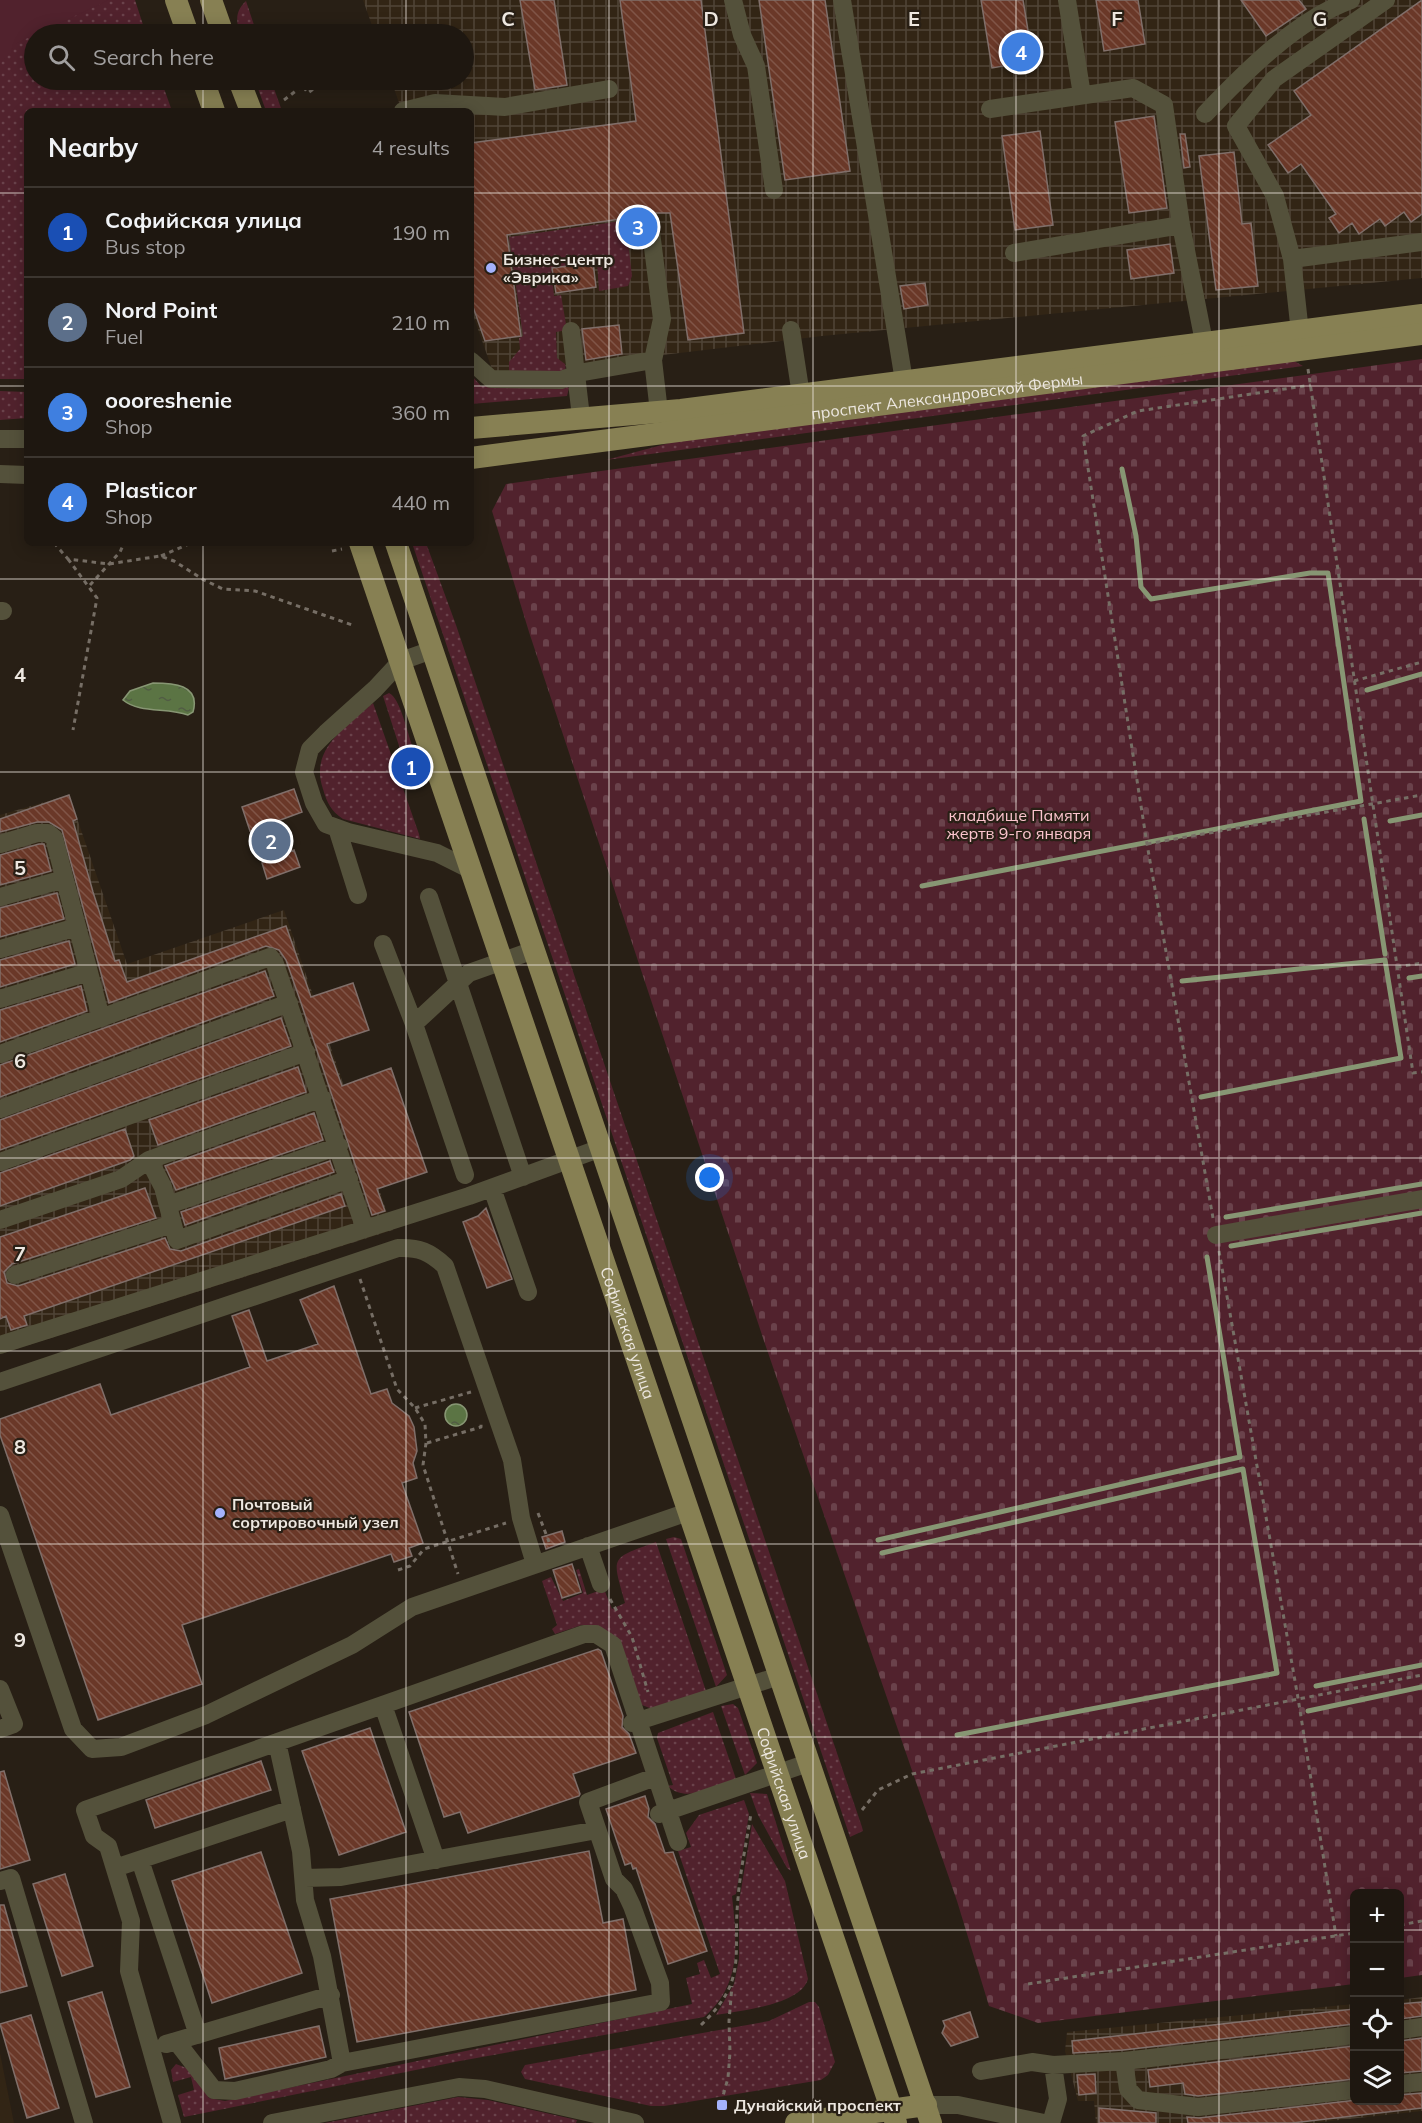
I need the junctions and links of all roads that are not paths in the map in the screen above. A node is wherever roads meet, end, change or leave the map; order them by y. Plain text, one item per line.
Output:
1 (176, 0) edge
2 (733, 0) edge
3 (842, 0) edge
4 (1067, 0) edge
5 (1386, 0) edge
6 (215, 1) edge
7 (1338, 2) edge
8 (184, 24) edge
9 (221, 24) edge
10 (609, 88) dead end
11 (207, 90) edge
12 (243, 90) edge
13 (1082, 95) junction
14 (213, 108) edge
15 (250, 108) edge
16 (415, 108) edge
17 (990, 109) dead end
18 (1205, 114) dead end
19 (774, 190) dead end
20 (650, 224) dead end
21 (1181, 225) junction
22 (1422, 242) edge
23 (1014, 253) dead end
24 (1292, 259) junction
25 (1422, 315) edge
26 (791, 330) dead end
27 (571, 331) dead end
28 (1422, 334) edge
29 (1204, 342) junction
30 (1303, 350) junction
31 (653, 360) junction
32 (474, 364) edge
33 (576, 376) junction
34 (904, 381) junction
35 (801, 394) junction
36 (659, 412) junction
37 (581, 417) junction
38 (474, 428) edge
39 (0, 439) edge
40 (24, 439) edge
41 (474, 458) edge
42 (0, 474) edge
43 (24, 475) edge
44 (353, 546) edge
45 (397, 546) edge
46 (432, 650) junction
47 (401, 661) junction
48 (336, 828) junction
49 (0, 844) edge
50 (473, 871) junction
51 (64, 879) junction
52 (358, 895) dead end
53 (0, 897) edge
54 (429, 897) dead end
55 (77, 927) junction
56 (383, 944) dead end
57 (0, 949) edge
58 (534, 950) junction
59 (503, 960) junction
60 (89, 972) junction
61 (458, 984) junction
62 (0, 999) edge
63 (289, 1003) junction
64 (101, 1018) junction
65 (414, 1024) junction
66 (306, 1052) junction
67 (0, 1054) edge
68 (322, 1098) junction
69 (0, 1109) edge
70 (339, 1146) junction
71 (601, 1148) junction
72 (149, 1160) junction
73 (568, 1160) junction
74 (0, 1162) edge
75 (465, 1175) dead end
76 (523, 1177) junction
77 (349, 1179) junction
78 (492, 1188) junction
79 (1422, 1199) edge
80 (168, 1205) junction
81 (0, 1220) edge
82 (172, 1224) junction
83 (365, 1229) junction
84 (1216, 1235) road end
85 (15, 1275) dead end
86 (528, 1292) dead end
87 (0, 1345) edge
88 (0, 1382) edge
89 (688, 1512) junction
90 (0, 1515) edge
91 (588, 1546) junction
92 (535, 1564) junction
93 (602, 1584) dead end
94 (779, 1676) junction
95 (748, 1686) junction
96 (0, 1689) edge
97 (383, 1704) junction
98 (636, 1722) junction
99 (0, 1729) edge
100 (277, 1742) junction
101 (808, 1763) junction
102 (778, 1773) junction
103 (655, 1777) junction
104 (292, 1809) junction
105 (663, 1813) junction
106 (597, 1830) junction
107 (678, 1842) dead end
108 (140, 1860) junction
109 (436, 1860) junction
110 (115, 1869) junction
111 (305, 1878) junction
112 (0, 1881) edge
113 (331, 1995) junction
114 (1422, 2027) edge
115 (1404, 2029) edge
116 (198, 2035) junction
117 (1350, 2035) edge
118 (176, 2041) junction
119 (153, 2048) junction
120 (1124, 2061) junction
121 (342, 2063) junction
122 (1053, 2065) junction
123 (981, 2071) dead end
124 (1422, 2082) edge
125 (1404, 2084) edge
126 (1350, 2090) edge
127 (929, 2114) edge
128 (893, 2116) edge
129 (84, 2123) edge
130 (172, 2123) edge
131 (272, 2123) edge
132 (635, 2123) edge
133 (796, 2123) edge
134 (1044, 2123) edge
135 (1051, 2123) edge

1 - 8 main road
2 - 19 street
3 - 34 street
4 - 13 street
5 - 24 street
6 - 9 main road
7 - 18 street
10 - 16 street
11 - 14 main road
12 - 15 main road
13 - 17 street
13 - 21 street
20 - 31 street
21 - 23 street
21 - 29 street
22 - 24 street
24 - 30 street
25 - 30 main road, проспект Александровской Фермы
26 - 35 street
27 - 33 street
28 - 30 main road, проспект Александровской Фермы
29 - 30 main road, проспект Александровской Фермы
29 - 34 main road, проспект Александровской Фермы
30 - 41 main road, проспект Александровской Фермы
31 - 33 street
31 - 36 street
32 - 33 street
33 - 37 street
34 - 35 main road, проспект Александровской Фермы
35 - 36 main road, проспект Александровской Фермы
36 - 37 main road, проспект Александровской Фермы
37 - 38 main road, проспект Александровской Фермы
39 - 40 street
42 - 43 street
44 - 47 main road, Софийская улица
45 - 46 main road, Софийская улица
46 - 47 street
46 - 58 main road, Софийская улица
47 - 48 street
47 - 50 main road, Софийская улица
48 - 50 street
48 - 52 street
49 - 51 street
50 - 59 main road, Софийская улица
51 - 53 street
51 - 55 street
54 - 61 street
55 - 57 street
55 - 60 street
56 - 65 street
58 - 59 street
58 - 71 main road, Софийская улица
59 - 61 street
59 - 73 main road, Софийская улица
60 - 62 street
60 - 64 street
61 - 65 street
61 - 76 street
63 - 64 street
63 - 66 street
63 - 69 street
64 - 67 street
65 - 75 street
66 - 68 street
66 - 74 street
68 - 70 street
68 - 72 street
70 - 77 street
70 - 80 street
71 - 73 street
71 - 94 main road, Софийская улица
72 - 80 street
72 - 81 street
73 - 76 street
73 - 89 main road, Софийская улица
76 - 78 street
77 - 82 street
77 - 83 street
78 - 83 street
78 - 86 street
79 - 84 street
80 - 82 street
82 - 85 street
83 - 87 street
88 - 92 street
89 - 91 street
89 - 95 main road, Софийская улица
90 - 92 street
91 - 92 street
91 - 93 street
94 - 95 street
94 - 101 main road, Софийская улица
95 - 98 street
95 - 102 main road, Софийская улица
96 - 99 street
97 - 98 street
97 - 100 street
97 - 109 street
98 - 103 street
100 - 104 street
100 - 110 street
101 - 102 street
101 - 127 main road, Софийская улица
102 - 105 street
102 - 128 main road, Софийская улица
103 - 105 street
103 - 106 street
104 - 108 street
104 - 111 street
105 - 107 street
106 - 109 street
106 - 121 street
108 - 110 street
108 - 116 street
109 - 111 street
110 - 119 street
111 - 113 street
112 - 129 street
113 - 116 street
113 - 121 street
114 - 115 street
116 - 118 street
117 - 120 street
118 - 119 street
118 - 121 street
119 - 130 street
120 - 122 street
120 - 126 street
122 - 123 street
122 - 135 street
124 - 125 street
127 - 128 main road
127 - 134 street
128 - 133 main road
131 - 132 street

